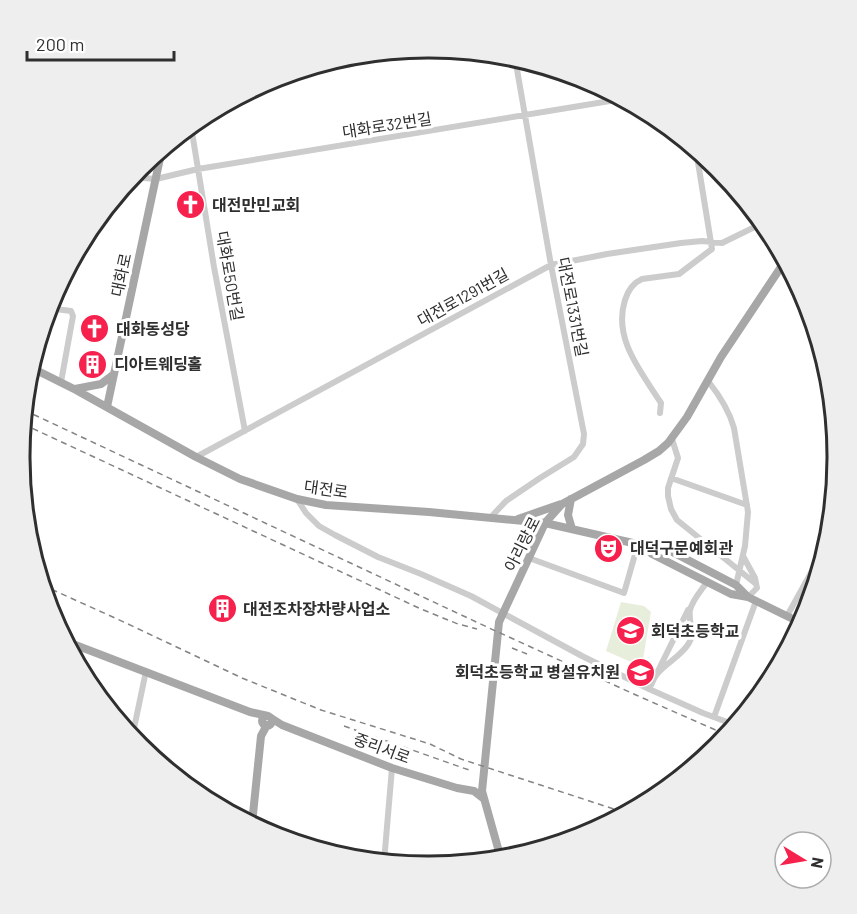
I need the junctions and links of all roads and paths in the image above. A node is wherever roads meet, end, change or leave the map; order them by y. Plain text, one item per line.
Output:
1 (517, 68) edge
2 (608, 101) edge
3 (524, 116) junction
4 (193, 136) edge
5 (159, 164) edge
6 (698, 164) edge
7 (198, 169) junction
8 (144, 178) edge
9 (156, 179) junction
10 (754, 227) edge
11 (711, 241) junction
12 (551, 265) junction
13 (780, 270) edge
14 (58, 309) edge
15 (40, 372) edge
16 (114, 374) junction
17 (708, 381) junction
18 (61, 382) junction
19 (75, 389) junction
20 (107, 407) junction
21 (660, 413) dead end
22 (245, 431) junction
23 (672, 439) junction
24 (196, 457) junction
25 (671, 478) junction
26 (297, 499) junction
27 (571, 499) junction
28 (562, 504) junction
29 (747, 504) junction
30 (491, 517) junction
31 (515, 520) junction
32 (545, 523) junction
33 (572, 529) junction
34 (642, 545) junction
35 (743, 556) junction
36 (529, 558) junction
37 (740, 571) junction
38 (707, 582) junction
39 (756, 584) junction
40 (736, 585) junction
41 (804, 591) edge
42 (748, 597) junction
43 (756, 601) junction
44 (693, 602) junction
45 (503, 614) junction
46 (787, 616) junction
47 (793, 619) edge
48 (78, 646) edge
49 (146, 671) junction
50 (657, 674) junction
51 (649, 689) junction
52 (251, 713) junction
53 (714, 717) junction
54 (726, 722) edge
55 (135, 726) edge
56 (268, 726) junction
57 (392, 768) junction
58 (483, 783) junction
59 (474, 791) junction
60 (483, 798) junction
61 (254, 815) edge
62 (498, 849) edge
63 (385, 853) edge

1 - 3 street, 대전로1331번길
2 - 3 street, 대화로32번길
3 - 7 street, 대화로32번길
3 - 12 street, 대전로1331번길
4 - 7 street, 대화로50번길
5 - 9 main road, 대화로
6 - 11 street
7 - 9 street, 대화로32번길
7 - 22 street, 대화로50번길
8 - 9 street, 대화로32번길
9 - 16 main road, 대화로
10 - 11 street, 대전로1291번길
11 - 12 street, 대전로1291번길
11 - 21 street
12 - 22 street, 대전로1291번길
12 - 30 street, 대전로1331번길
13 - 17 main road, 아리랑로
14 - 18 street
15 - 18 main road, 대전로
16 - 19 main road
16 - 20 main road, 대화로
17 - 23 main road, 아리랑로
17 - 29 street
18 - 19 main road, 대전로
19 - 20 main road, 대전로
20 - 24 main road, 대전로
22 - 24 street, 대전로1291번길
23 - 25 street
23 - 27 main road, 아리랑로
24 - 26 main road, 대전로
25 - 29 street
25 - 37 street
26 - 30 main road, 대전로
26 - 45 street
27 - 28 main road, 아리랑로
27 - 33 main road
28 - 31 main road
28 - 32 main road, 아리랑로
29 - 35 street
30 - 31 main road, 대전로
31 - 32 main road, 대전로
32 - 33 main road, 대전로
32 - 36 main road, 아리랑로
33 - 34 main road, 대전로
34 - 36 street
34 - 38 main road, 대전로
34 - 40 main road, 대전로
35 - 37 street
35 - 39 street
36 - 45 main road, 아리랑로
37 - 39 street
37 - 40 street
38 - 42 main road, 대전로
38 - 44 street
39 - 42 street
40 - 42 main road, 대전로
41 - 46 street
42 - 43 main road, 대전로
43 - 46 main road, 대전로
43 - 53 street
44 - 50 street
44 - 50 street
45 - 51 street
45 - 58 main road, 아리랑로
46 - 47 main road, 대전로
48 - 49 main road
49 - 52 main road
49 - 55 street
50 - 51 street
51 - 53 street
52 - 56 main road, 중리서로
52 - 56 main road
53 - 54 street
56 - 57 main road, 중리서로
56 - 61 main road
57 - 59 main road, 중리서로
57 - 63 street
58 - 59 main road
58 - 60 main road, 아리랑로
59 - 60 main road, 중리서로
60 - 62 main road, 아리랑로

